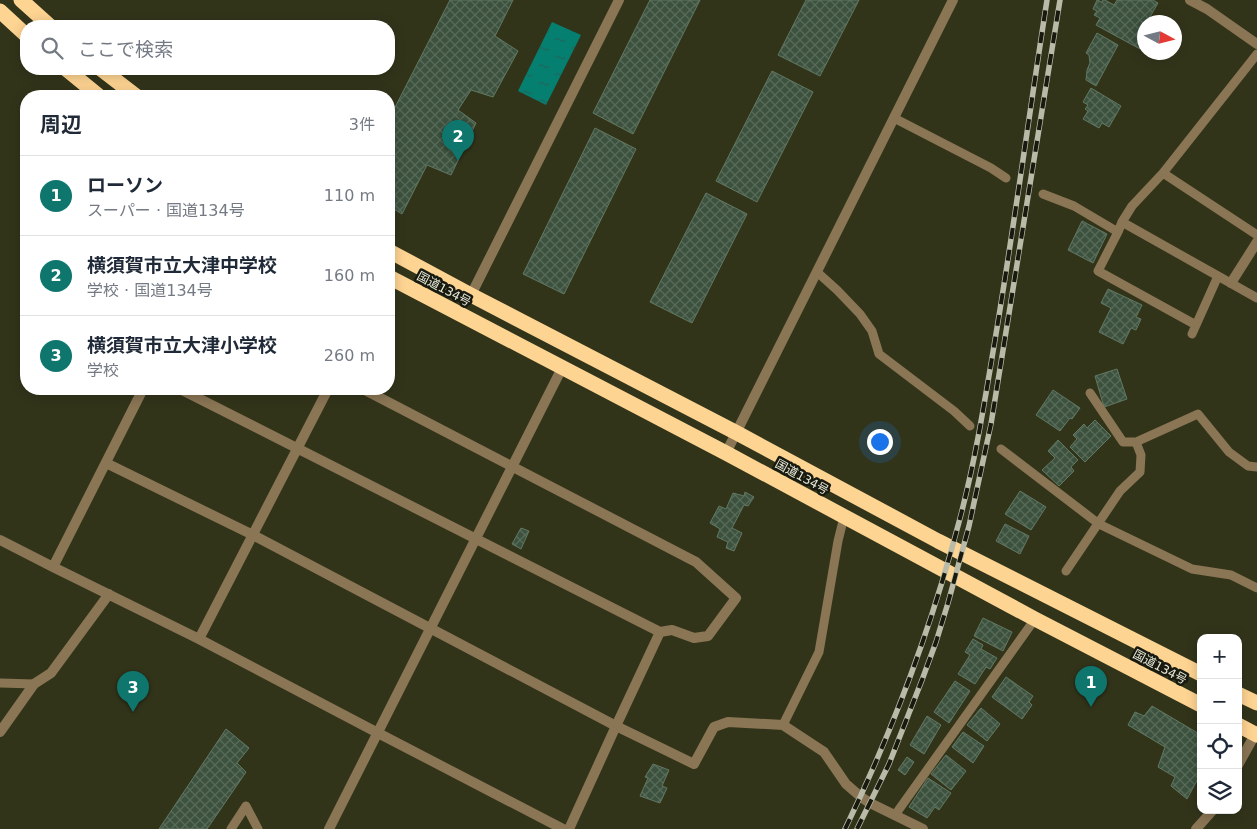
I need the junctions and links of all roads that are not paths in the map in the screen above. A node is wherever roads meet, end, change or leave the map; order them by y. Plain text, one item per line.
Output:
1 (21, 0) edge
2 (620, 0) edge
3 (953, 0) edge
4 (1190, 0) edge
5 (0, 11) edge
6 (43, 20) edge
7 (20, 29) edge
8 (1257, 44) edge
9 (1257, 54) edge
10 (73, 75) edge
11 (109, 75) edge
12 (92, 90) edge
13 (128, 90) edge
14 (894, 118) junction
15 (1162, 172) junction
16 (1006, 178) dead end
17 (1044, 194) dead end
18 (1122, 222) junction
19 (1118, 232) junction
20 (1257, 235) edge
21 (1257, 242) edge
22 (395, 254) edge
23 (817, 272) junction
24 (1218, 276) junction
25 (395, 280) edge
26 (1231, 283) junction
27 (471, 295) junction
28 (1257, 298) edge
29 (562, 368) junction
30 (1090, 393) dead end
31 (140, 395) edge
32 (192, 395) edge
33 (325, 395) edge
34 (375, 395) edge
35 (970, 426) dead end
36 (736, 433) junction
37 (1136, 442) junction
38 (297, 448) junction
39 (1001, 449) dead end
40 (726, 453) junction
41 (106, 464) junction
42 (512, 466) junction
43 (1257, 467) edge
44 (844, 517) junction
45 (1099, 524) junction
46 (253, 535) junction
47 (476, 539) junction
48 (0, 540) edge
49 (53, 567) junction
50 (1066, 571) dead end
51 (1257, 588) edge
52 (109, 594) junction
53 (1035, 619) junction
54 (430, 628) junction
55 (660, 632) junction
56 (199, 639) junction
57 (1197, 672) edge
58 (0, 683) edge
59 (34, 684) junction
60 (1242, 696) edge
61 (1257, 703) edge
62 (1197, 704) edge
63 (783, 725) junction
64 (616, 726) junction
65 (1242, 727) edge
66 (0, 732) edge
67 (378, 733) junction
68 (1256, 733) edge
69 (1242, 757) edge
70 (1209, 814) edge
71 (895, 815) junction
72 (231, 829) edge
73 (258, 829) edge
74 (329, 829) edge
75 (563, 829) edge
76 (569, 829) edge
77 (922, 829) edge
78 (1196, 829) edge

1 - 6 highway
2 - 27 street
3 - 14 street
4 - 8 street
5 - 7 highway
9 - 15 lane
10 - 12 highway
11 - 13 highway
14 - 16 lane
14 - 23 street
15 - 18 lane
15 - 20 lane
17 - 19 lane
18 - 19 lane
18 - 24 lane
19 - 24 lane
21 - 26 street
22 - 27 highway, 国道134号
23 - 35 lane
23 - 36 street
24 - 26 lane
25 - 29 highway, 国道134号
26 - 28 lane
27 - 36 highway, 国道134号
29 - 40 highway, 国道134号
29 - 42 street
30 - 37 lane
31 - 41 street
32 - 38 street
33 - 38 street
34 - 42 street
36 - 40 street
36 - 57 highway, 国道134号
37 - 43 lane
37 - 45 lane
38 - 46 street
38 - 47 street
39 - 45 lane
40 - 44 highway, 国道134号
41 - 46 street
41 - 49 street
42 - 47 street
42 - 55 street
44 - 53 highway, 国道134号
44 - 63 lane
45 - 50 lane
45 - 51 lane
46 - 54 street
46 - 56 street
47 - 54 street
47 - 55 street
48 - 49 street
49 - 52 street
52 - 56 street
52 - 59 street
53 - 62 highway, 国道134号
53 - 71 lane
54 - 64 street
54 - 67 street
55 - 64 street
56 - 67 street
58 - 59 lane
59 - 66 street
60 - 61 highway
63 - 64 street
63 - 71 street
64 - 76 street
65 - 68 highway
67 - 74 street
67 - 75 street
68 - 69 street
70 - 78 street
71 - 77 street
72 - 73 lane

